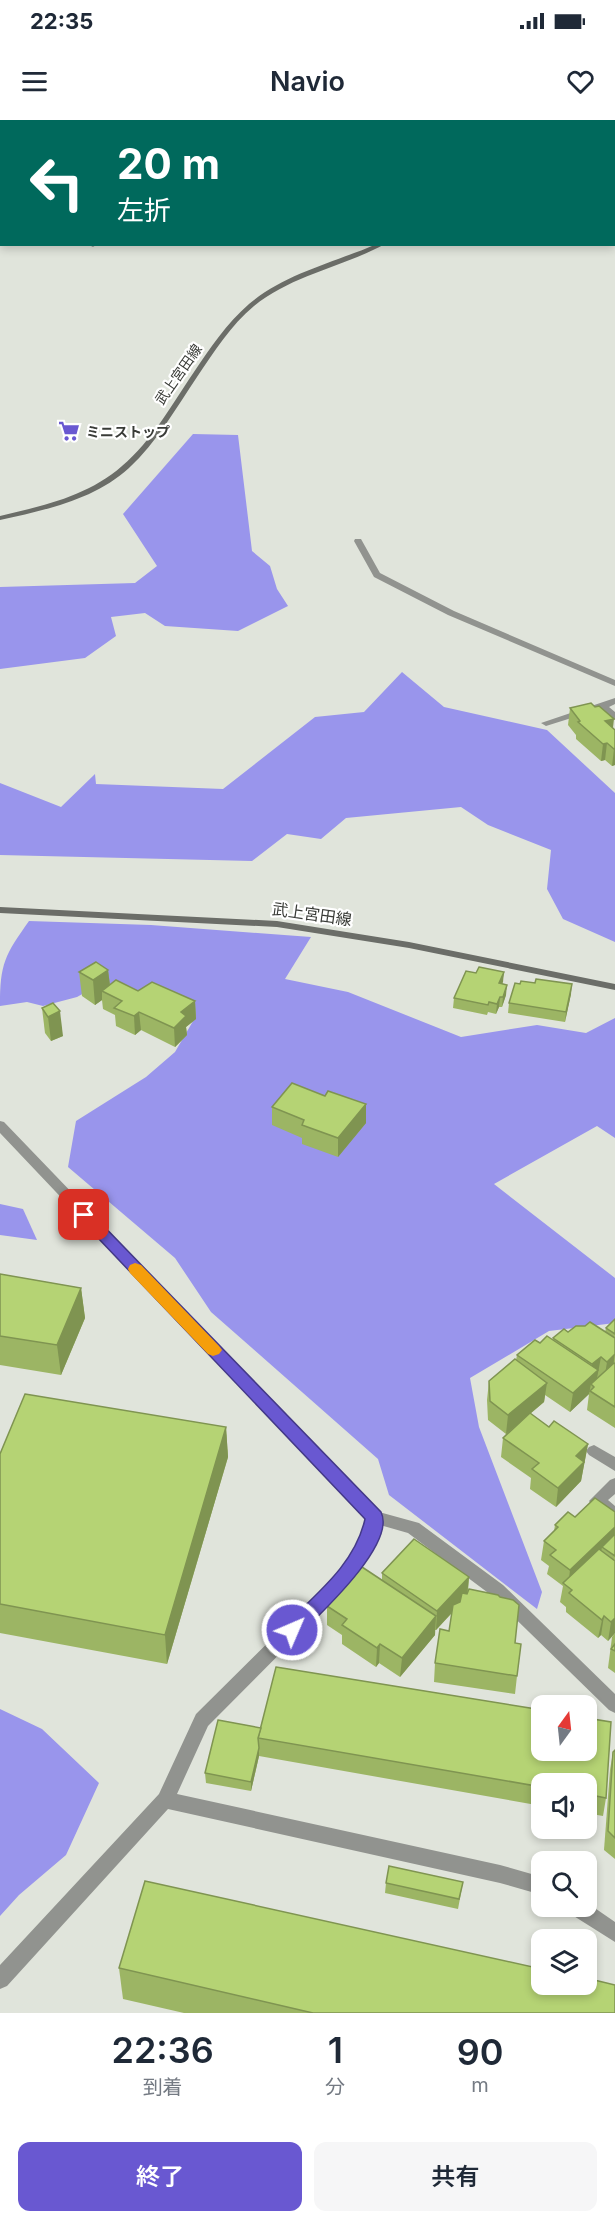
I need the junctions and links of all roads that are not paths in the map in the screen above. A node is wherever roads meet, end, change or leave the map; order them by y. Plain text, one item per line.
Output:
1 (378, 246) edge
2 (1, 516) edge
3 (358, 541) dead end
4 (615, 683) edge
5 (610, 703) edge
6 (615, 717) edge
7 (546, 723) dead end
8 (0, 910) edge
9 (615, 987) edge
10 (0, 1125) edge
11 (594, 1451) dead end
12 (615, 1465) edge
13 (615, 1484) edge
14 (615, 1514) edge
15 (375, 1517) junction
16 (615, 1705) edge
17 (165, 1800) junction
18 (531, 1883) edge
19 (592, 1917) edge
20 (615, 1933) edge
21 (0, 1979) edge

1 - 2 main road, 武上宮田線
3 - 4 street
5 - 6 street
5 - 7 street
8 - 9 main road, 武上宮田線
10 - 15 street
11 - 12 street
13 - 14 street
15 - 16 street
15 - 17 street
17 - 18 street
17 - 21 street
19 - 20 street

